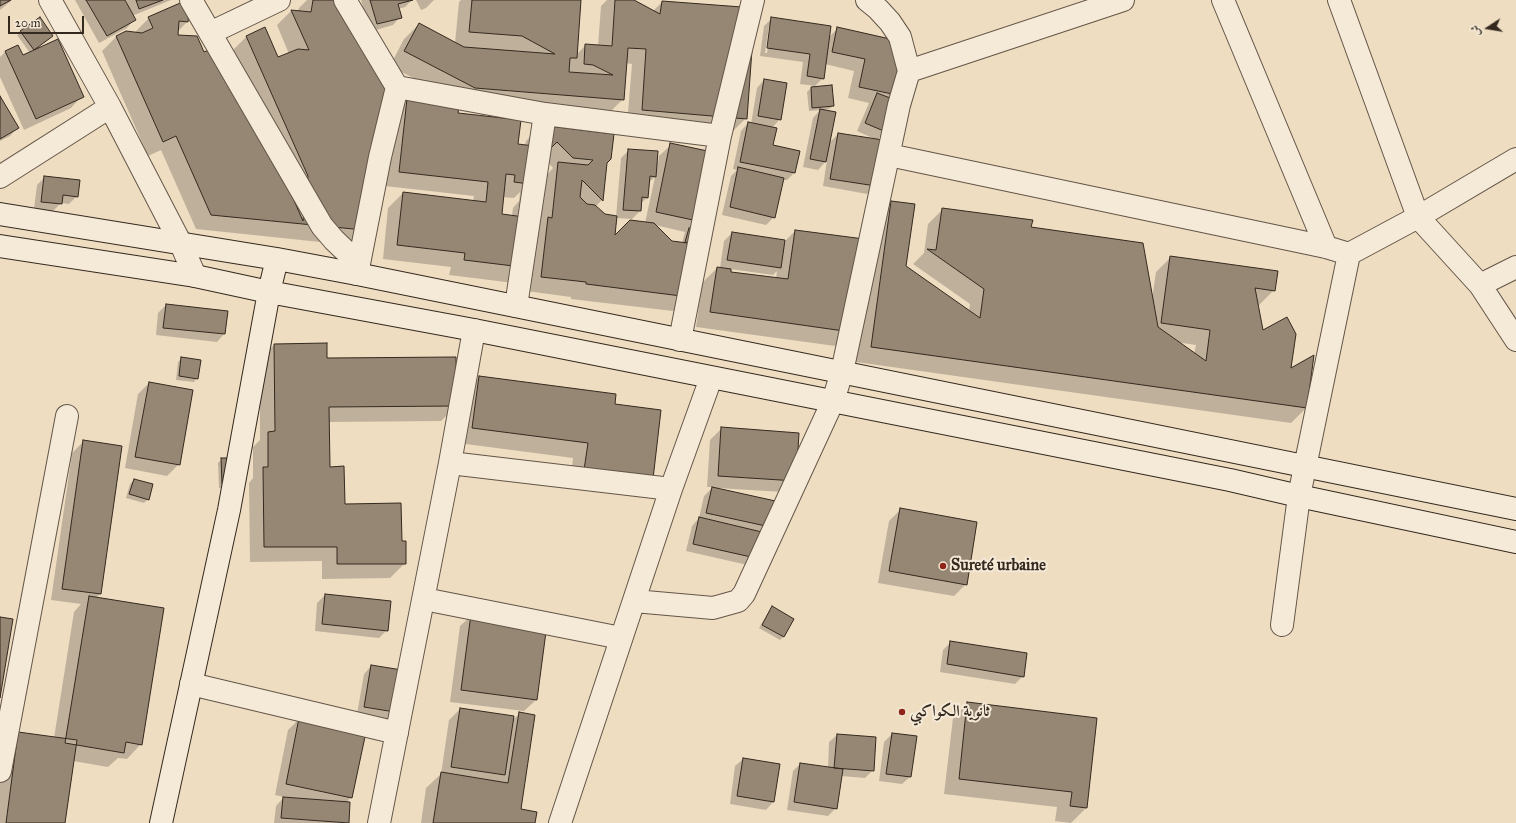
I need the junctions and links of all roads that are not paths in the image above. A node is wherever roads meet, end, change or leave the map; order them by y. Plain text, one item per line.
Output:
1 (50, 0) edge
2 (191, 0) edge
3 (279, 0) edge
4 (345, 0) edge
5 (753, 0) edge
6 (867, 0) edge
7 (1123, 0) edge
8 (1223, 0) edge
9 (1339, 0) edge
10 (210, 33) junction
11 (909, 71) junction
12 (396, 88) junction
13 (110, 107) junction
14 (545, 114) junction
15 (720, 136) junction
16 (889, 155) junction
17 (1516, 159) edge
18 (0, 177) edge
19 (0, 214) edge
20 (1418, 218) junction
21 (180, 244) junction
22 (0, 246) edge
23 (1326, 247) junction
24 (1349, 254) junction
25 (277, 259) junction
26 (1516, 267) edge
27 (358, 269) junction
28 (195, 276) junction
29 (1480, 285) junction
30 (269, 292) junction
31 (516, 306) junction
32 (474, 330) junction
33 (680, 340) junction
34 (1516, 340) edge
35 (842, 372) junction
36 (711, 378) junction
37 (833, 401) junction
38 (67, 416) dead end
39 (450, 463) junction
40 (1306, 466) junction
41 (671, 489) junction
42 (1299, 496) junction
43 (1516, 509) edge
44 (1516, 542) edge
45 (424, 599) junction
46 (634, 601) junction
47 (1282, 625) dead end
48 (621, 638) junction
49 (191, 684) junction
50 (397, 733) junction
51 (0, 771) edge
52 (161, 823) edge
53 (379, 823) edge
54 (560, 823) edge

1 - 13 street
2 - 10 street
3 - 10 street
4 - 12 street
5 - 15 street
6 - 11 street
7 - 11 street
8 - 23 street
9 - 20 street
10 - 27 street
11 - 16 street
12 - 14 street
12 - 27 street
13 - 18 street
13 - 21 street
14 - 15 street
14 - 31 street
15 - 33 street
16 - 23 street
16 - 35 street
17 - 20 street
19 - 21 street
20 - 24 street
20 - 29 street
21 - 25 street
21 - 28 street
22 - 28 street
23 - 24 street
24 - 40 street
25 - 27 street
25 - 30 street
26 - 29 street
27 - 31 street
28 - 30 street
29 - 34 street
30 - 32 street
30 - 49 street
31 - 33 street
32 - 36 street
32 - 39 street
33 - 35 street
35 - 37 street
35 - 40 street
36 - 37 street
36 - 41 street
37 - 42 street
37 - 46 street
38 - 51 street
39 - 41 street
39 - 45 street
40 - 42 street
40 - 43 street
41 - 46 street
42 - 44 street
42 - 47 street
45 - 48 street
45 - 50 street
46 - 48 street
48 - 54 street
49 - 50 street
49 - 52 street
50 - 53 street

